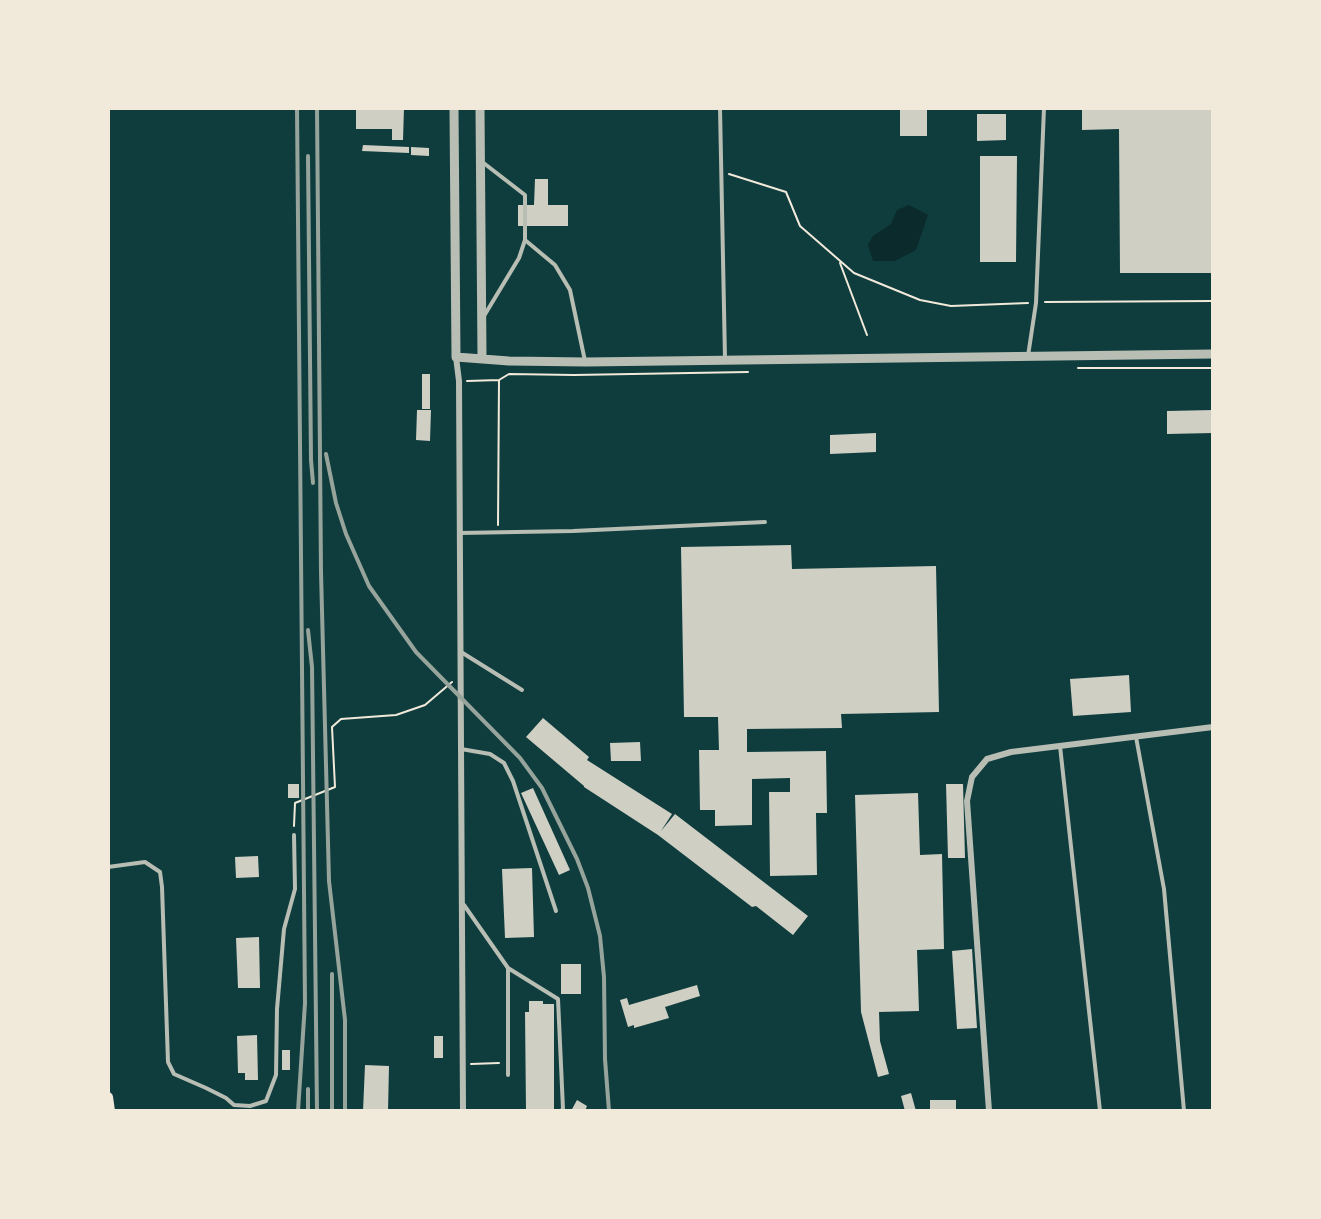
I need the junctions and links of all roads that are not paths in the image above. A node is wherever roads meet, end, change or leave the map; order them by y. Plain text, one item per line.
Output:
1 (454, 108) edge
2 (480, 108) edge
3 (720, 108) edge
4 (1044, 108) edge
5 (481, 161) junction
6 (525, 240) junction
7 (482, 319) junction
8 (1213, 354) edge
9 (456, 357) junction
10 (482, 357) junction
11 (1028, 357) junction
12 (725, 360) junction
13 (586, 362) junction
14 (765, 522) dead end
15 (458, 533) junction
16 (460, 651) junction
17 (522, 690) dead end
18 (1213, 727) edge
19 (1136, 736) junction
20 (1060, 746) junction
21 (461, 749) junction
22 (294, 835) road end
23 (108, 867) edge
24 (461, 902) junction
25 (556, 911) dead end
26 (508, 968) junction
27 (508, 1075) dead end
28 (108, 1097) edge
29 (110, 1111) edge
30 (463, 1111) edge
31 (561, 1111) edge
32 (989, 1111) edge
33 (1100, 1111) edge
34 (1184, 1111) edge

1 - 9 street
2 - 5 street
3 - 12 lane
4 - 11 lane
5 - 6 lane
5 - 7 street
6 - 7 lane
6 - 13 lane
7 - 10 street
8 - 11 street
9 - 10 street
9 - 15 street
10 - 13 street
11 - 12 street
12 - 13 street
14 - 15 lane
15 - 16 street
16 - 17 lane
16 - 21 street
18 - 19 street
19 - 20 street
19 - 34 lane
20 - 32 street
20 - 33 lane
21 - 24 street
21 - 25 lane
22 - 23 lane
24 - 26 lane
24 - 30 street
26 - 27 lane
26 - 31 lane
28 - 29 main road

